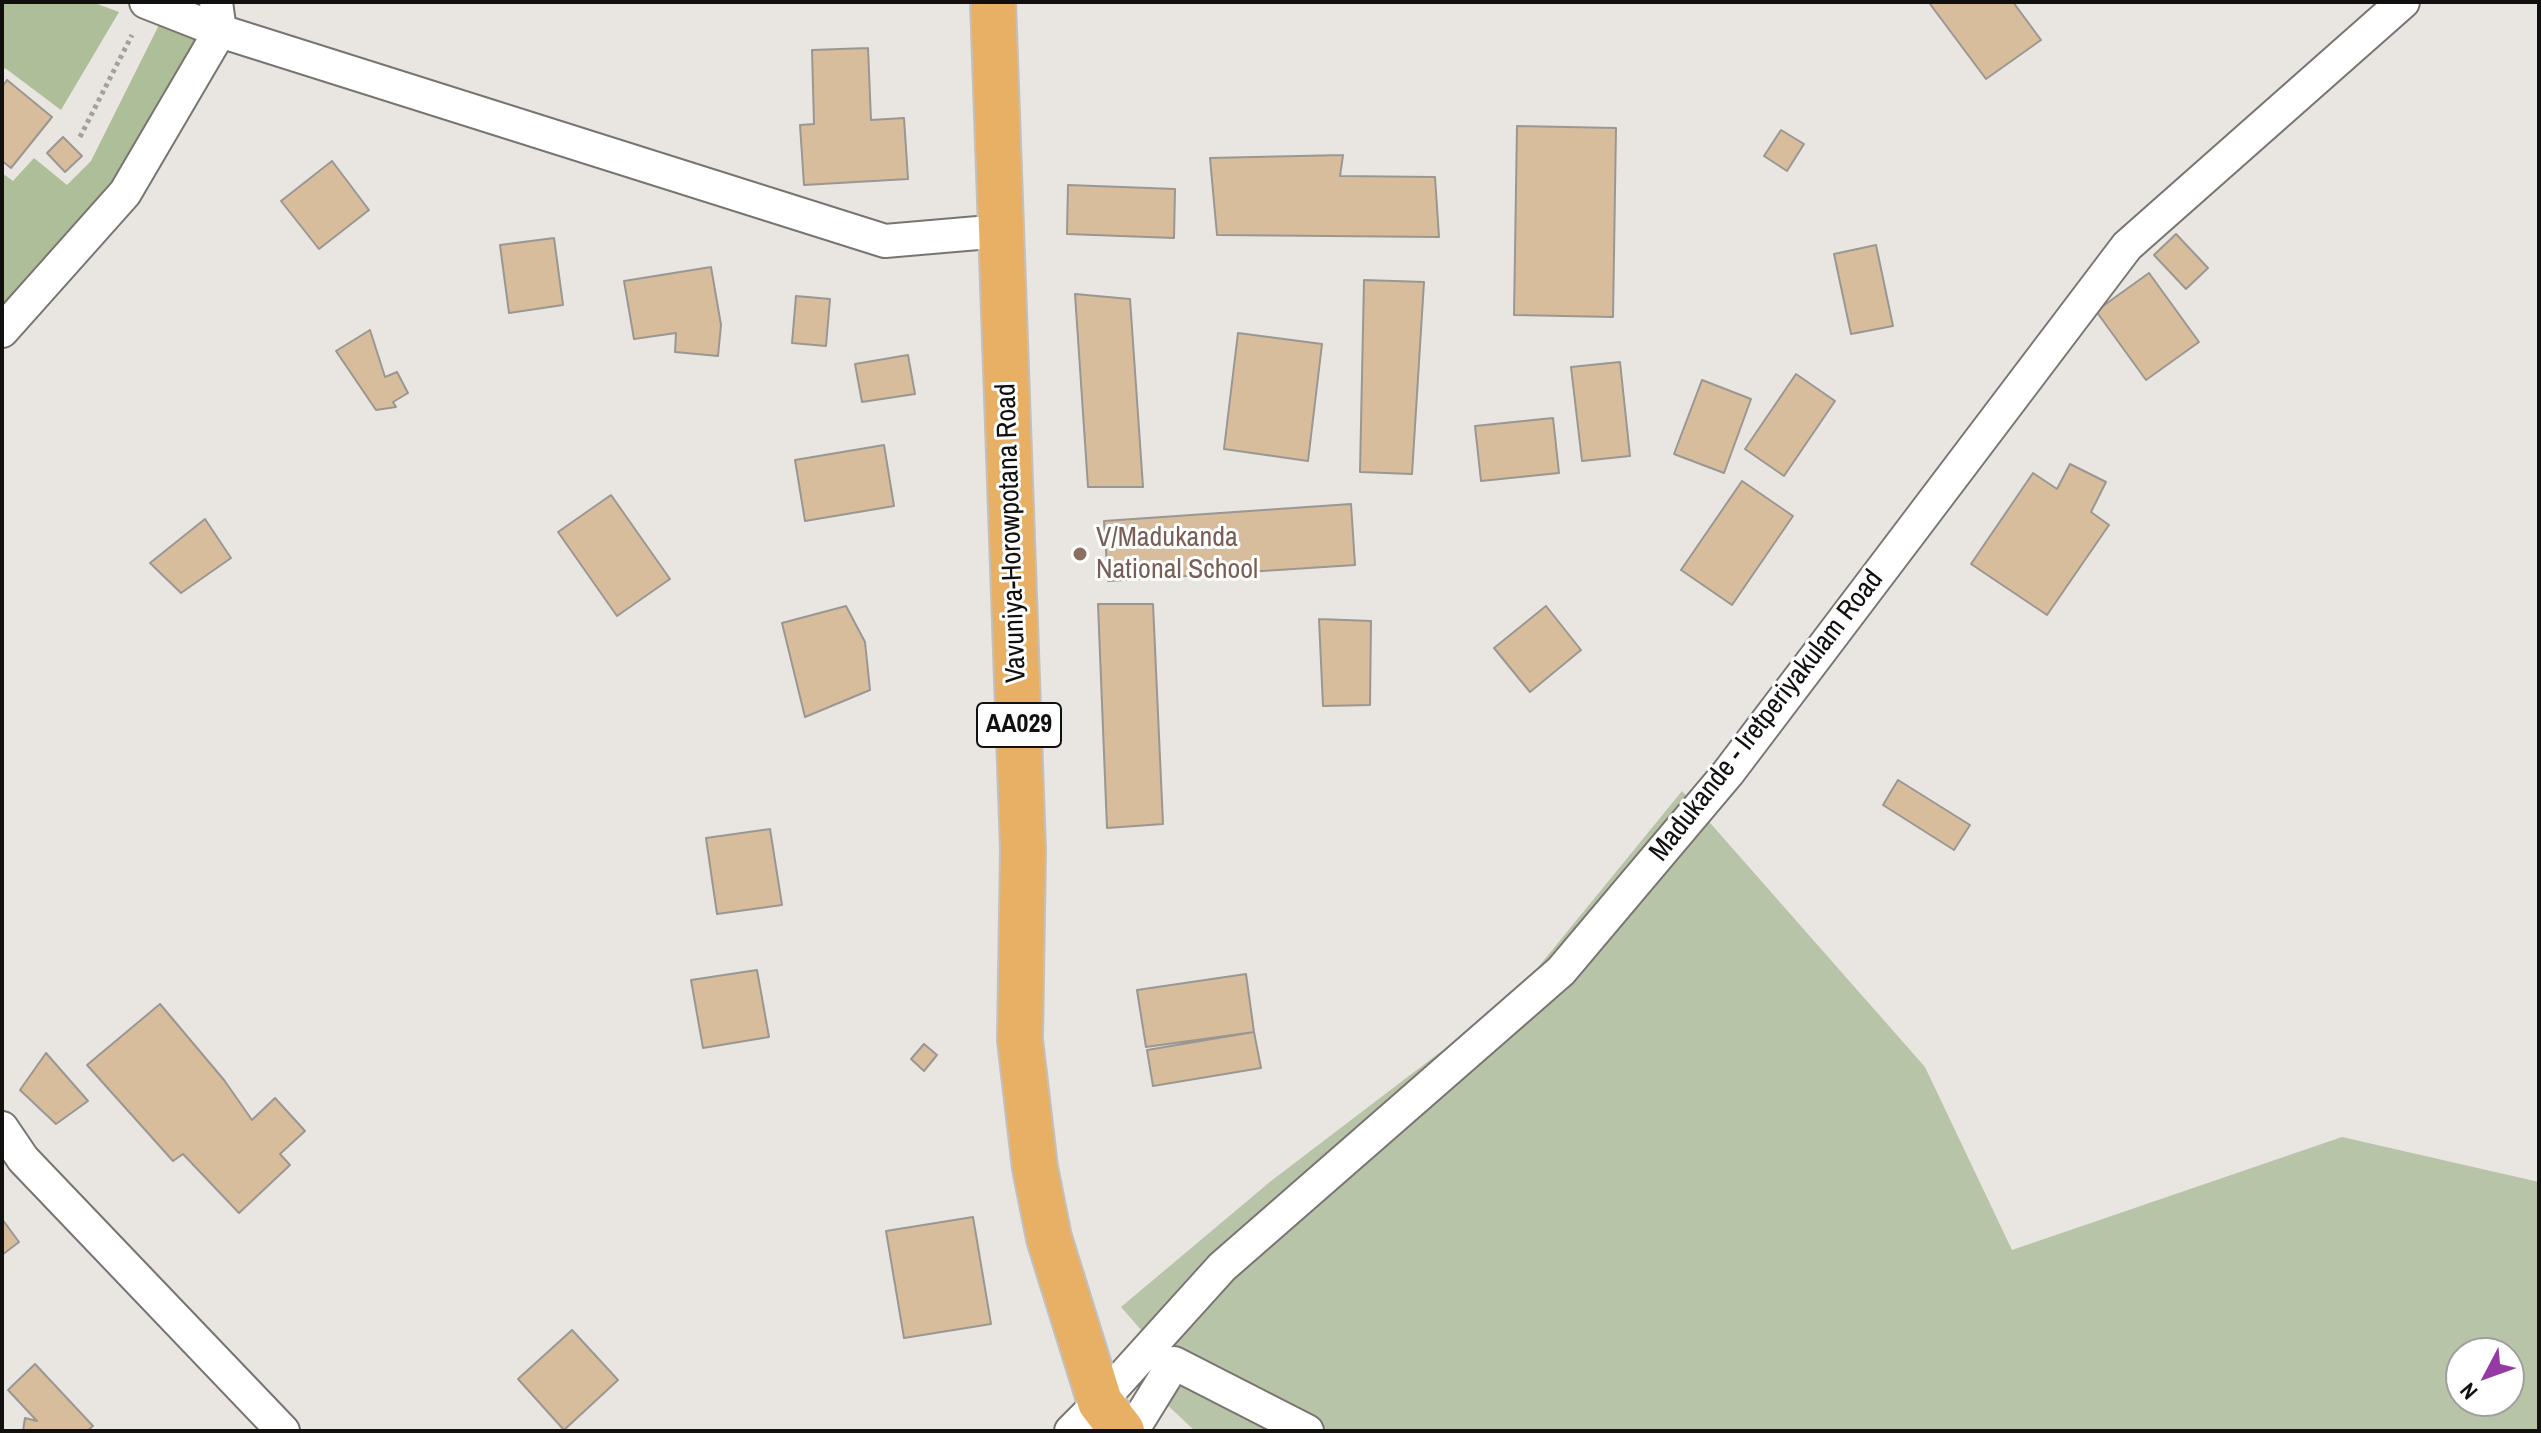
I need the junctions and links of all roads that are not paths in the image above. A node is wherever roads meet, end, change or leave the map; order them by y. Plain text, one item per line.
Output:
1 (147, 2) edge
2 (993, 2) edge
3 (2403, 2) edge
4 (218, 16) edge
5 (1001, 231) junction
6 (2, 331) edge
7 (2, 1128) edge
8 (1106, 1424) edge
9 (283, 1431) edge
10 (1307, 1431) edge

1 - 4 street
2 - 5 highway, Vavuniya-Horowpotana Road / AA029
3 - 8 street, Madukande - Iretperiyakulam Road
4 - 5 street
4 - 6 street
5 - 8 highway, Vavuniya-Horowpotana Road / AA029
7 - 9 street
8 - 10 street

